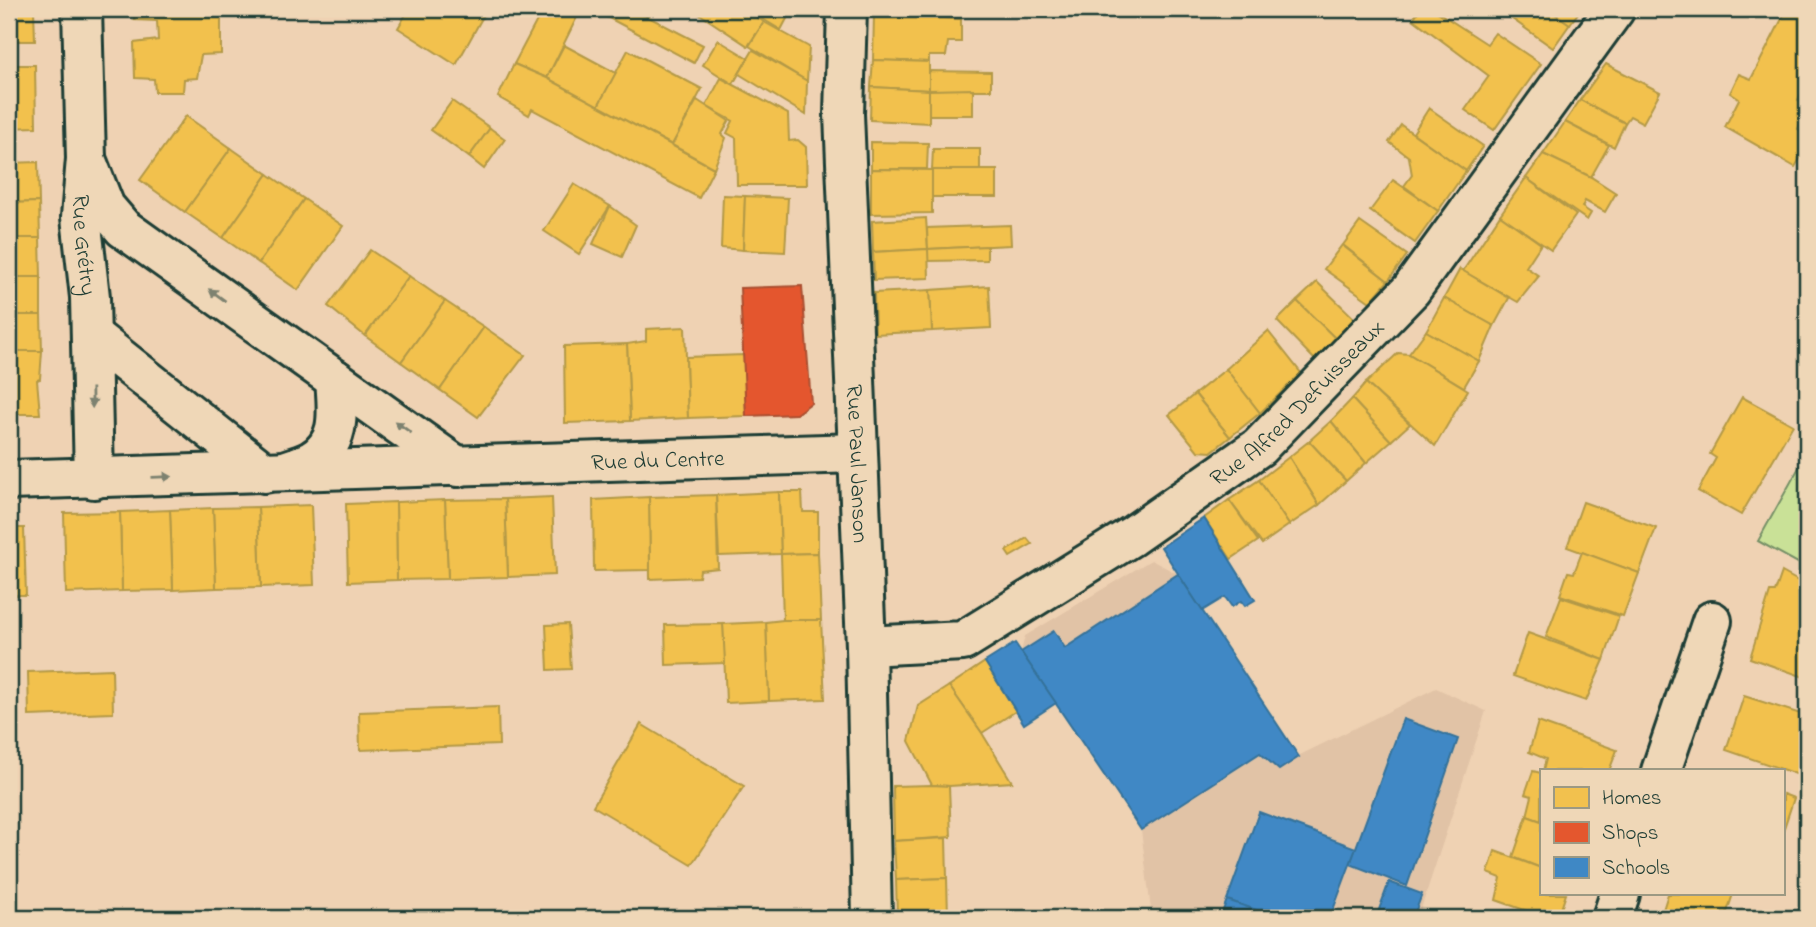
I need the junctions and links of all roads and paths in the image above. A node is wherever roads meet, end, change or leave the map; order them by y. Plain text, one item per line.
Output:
1 (82, 9) edge
2 (847, 9) edge
3 (1615, 9) edge
4 (86, 159) junction
5 (169, 260) junction
6 (91, 329) junction
7 (335, 379) junction
8 (857, 453) junction
9 (458, 467) junction
10 (272, 473) junction
11 (94, 479) junction
12 (9, 480) edge
13 (1712, 621) dead end
14 (866, 646) junction
15 (1662, 769) edge
16 (1620, 895) edge
17 (872, 918) edge
18 (1612, 918) edge

1 - 4 street, Rue Grétry
2 - 8 street, Rue Paul Janson
3 - 14 street, Rue Alfred Defuisseaux
4 - 5 street
4 - 6 street, Rue Grétry
5 - 6 street
7 -> 5 street
6 - 10 street
6 -> 11 street, Rue Grétry
9 -> 7 street
7 - 10 street, Rue du Centre
8 - 9 street, Rue du Centre
8 - 14 street, Rue Paul Janson
9 - 10 street, Rue du Centre
11 -> 10 street, Rue du Centre
11 - 12 street, Rue du Centre
13 - 15 street
14 - 17 street, Rue Paul Janson
16 - 18 street

